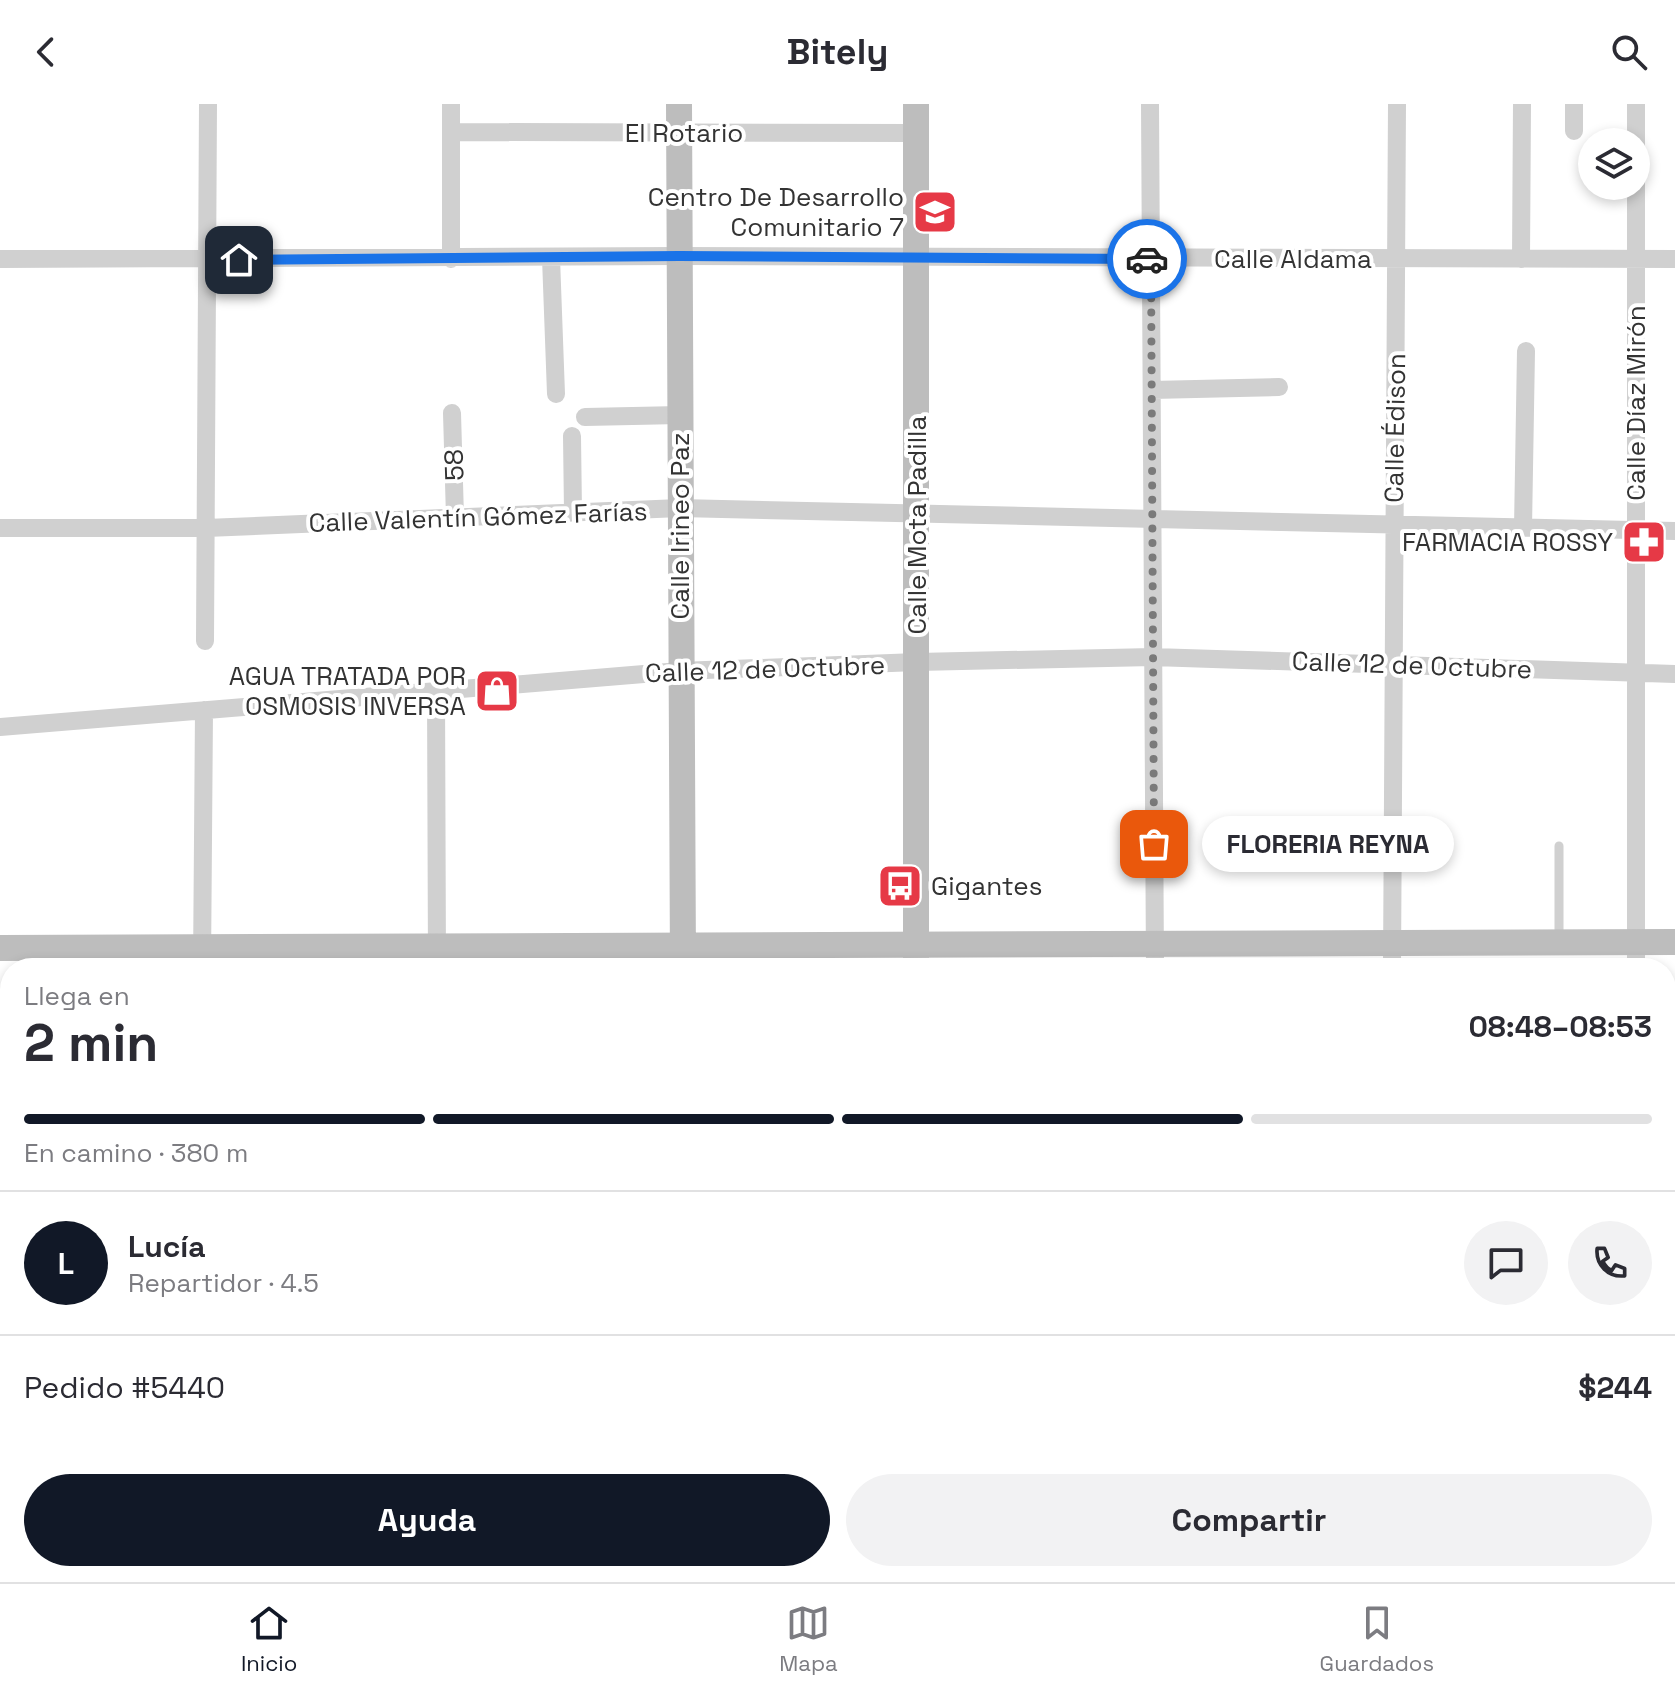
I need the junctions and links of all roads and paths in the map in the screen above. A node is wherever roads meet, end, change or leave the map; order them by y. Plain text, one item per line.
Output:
1 (208, 104) edge
2 (451, 104) edge
3 (679, 104) edge
4 (916, 104) edge
5 (1150, 104) edge
6 (1397, 104) edge
7 (1522, 104) edge
8 (1574, 104) edge
9 (1636, 104) edge
10 (1574, 131) dead end
11 (451, 132) junction
12 (679, 133) junction
13 (917, 133) junction
14 (679, 256) junction
15 (551, 258) junction
16 (0, 259) edge
17 (451, 259) junction
18 (918, 259) junction
19 (1151, 259) junction
20 (1398, 259) junction
21 (1521, 259) junction
22 (1636, 259) junction
23 (1675, 259) edge
24 (208, 260) junction
25 (1526, 351) dead end
26 (1279, 387) dead end
27 (1152, 390) junction
28 (556, 394) dead end
29 (452, 413) dead end
30 (680, 415) junction
31 (585, 417) dead end
32 (572, 436) dead end
33 (680, 508) junction
34 (573, 512) junction
35 (917, 514) junction
36 (455, 517) junction
37 (1152, 520) junction
38 (1394, 524) junction
39 (0, 528) edge
40 (206, 528) junction
41 (1523, 528) junction
42 (1637, 530) junction
43 (1675, 531) edge
44 (205, 641) dead end
45 (1153, 657) junction
46 (917, 662) junction
47 (1393, 664) junction
48 (680, 671) junction
49 (1637, 673) junction
50 (1675, 674) edge
51 (436, 690) junction
52 (204, 710) junction
53 (0, 727) edge
54 (1559, 846) dead end
55 (1675, 942) edge
56 (1559, 943) junction
57 (0, 948) edge
58 (1636, 955) edge
59 (1392, 956) edge
60 (202, 957) edge
61 (437, 957) edge
62 (916, 957) edge
63 (1155, 957) edge
64 (683, 958) edge

1 - 24 street
2 - 11 street
3 - 12 street, Calle Irineo Paz
4 - 13 street, Calle Mota Padilla
5 - 19 street
6 - 20 street, Calle Édison
7 - 21 street
8 - 10 street
9 - 22 street, Calle Díaz Mirón
11 - 12 street, El Rotario
11 - 17 street
12 - 13 street, El Rotario
12 - 14 street, Calle Irineo Paz
13 - 18 street, Calle Mota Padilla
14 - 15 street, Calle Aldama
14 - 18 street, Calle Aldama
14 - 30 street, Calle Irineo Paz
15 - 17 street, Calle Aldama
15 - 28 street
16 - 24 street, Calle Aldama
17 - 24 street, Calle Aldama
18 - 19 street, Calle Aldama
18 - 35 street, Calle Mota Padilla
19 - 20 street, Calle Aldama
19 - 27 street
20 - 21 street, Calle Aldama
20 - 38 street, Calle Édison
21 - 22 street, Calle Aldama
22 - 23 street, Calle Aldama
22 - 42 street, Calle Díaz Mirón
24 - 40 street
25 - 41 street
26 - 27 street
27 - 37 street
29 - 36 street, 58
30 - 31 street
30 - 33 street, Calle Irineo Paz
32 - 34 street
33 - 34 street, Calle Valentín Gómez Farías
33 - 35 street, Calle Valentín Gómez Farías
33 - 48 street, Calle Irineo Paz
34 - 36 street, Calle Valentín Gómez Farías
35 - 37 street, Calle Valentín Gómez Farías
35 - 46 street, Calle Mota Padilla
36 - 40 street, Calle Valentín Gómez Farías
37 - 38 street, Calle Valentín Gómez Farías
37 - 45 street
38 - 41 street, Calle Valentín Gómez Farías
38 - 47 street, Calle Édison
39 - 40 street, Calle Valentín Gómez Farías
40 - 44 street
41 - 42 street, Calle Valentín Gómez Farías
42 - 43 street, Calle Valentín Gómez Farías
42 - 49 street, Calle Díaz Mirón
45 - 46 street, Calle 12 de Octubre
45 - 47 street, Calle 12 de Octubre
45 - 63 street
46 - 48 street, Calle 12 de Octubre
46 - 62 street, Calle Mota Padilla
47 - 49 street, Calle 12 de Octubre
47 - 59 street, Calle Édison
48 - 51 street, Calle 12 de Octubre
48 - 64 street, Calle Irineo Paz
49 - 50 street, Calle 12 de Octubre
49 - 58 street, Calle Díaz Mirón
51 - 52 street, Calle 12 de Octubre
51 - 61 street
52 - 53 street, Calle 12 de Octubre
52 - 60 street
54 - 56 lane
55 - 58 street
56 - 58 street
56 - 59 street
57 - 60 street
59 - 63 street
60 - 61 street
61 - 64 street
62 - 63 street
62 - 64 street

